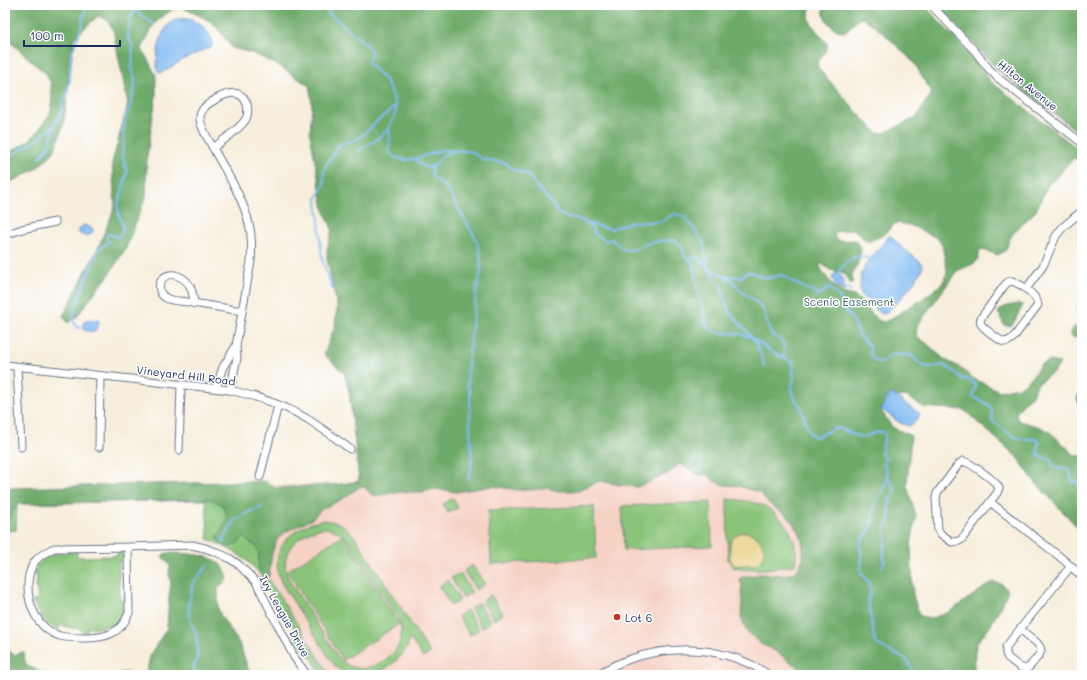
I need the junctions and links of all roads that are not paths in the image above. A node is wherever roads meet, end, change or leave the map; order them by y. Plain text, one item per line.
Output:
1 (931, 5) edge
2 (1082, 143) edge
3 (213, 148) junction
4 (1082, 211) edge
5 (55, 222) dead end
6 (5, 235) edge
7 (1026, 289) junction
8 (194, 304) junction
9 (242, 311) junction
10 (236, 346) junction
11 (5, 365) edge
12 (17, 367) junction
13 (100, 376) junction
14 (182, 385) junction
15 (216, 388) junction
16 (230, 390) junction
17 (1082, 394) edge
18 (1082, 404) edge
19 (278, 405) junction
20 (21, 447) dead end
21 (99, 447) dead end
22 (350, 449) dead end
23 (179, 450) dead end
24 (260, 477) dead end
25 (990, 502) junction
26 (128, 547) junction
27 (1071, 566) junction
28 (1082, 576) edge
29 (1020, 629) junction
30 (306, 675) edge
31 (596, 675) edge
32 (769, 675) edge

1 - 2 street, Hilton Avenue
3 - 3 street
3 - 9 street
4 - 7 street
5 - 6 street
7 - 7 street
8 - 8 street
8 - 9 street
9 - 10 street
10 - 15 street
10 - 16 street
11 - 12 street, Vineyard Hill Road
12 - 13 street, Vineyard Hill Road
12 - 20 street
13 - 14 street, Vineyard Hill Road
13 - 21 street
14 - 15 street, Vineyard Hill Road
14 - 23 street
15 - 16 street, Vineyard Hill Road
16 - 19 street, Vineyard Hill Road
17 - 18 street
19 - 22 street, Vineyard Hill Road
19 - 24 street
25 - 25 street
25 - 27 street
26 - 26 street, Ivy League Drive
26 - 30 street, Ivy League Drive
27 - 28 street
27 - 29 street
29 - 29 street
31 - 32 street

